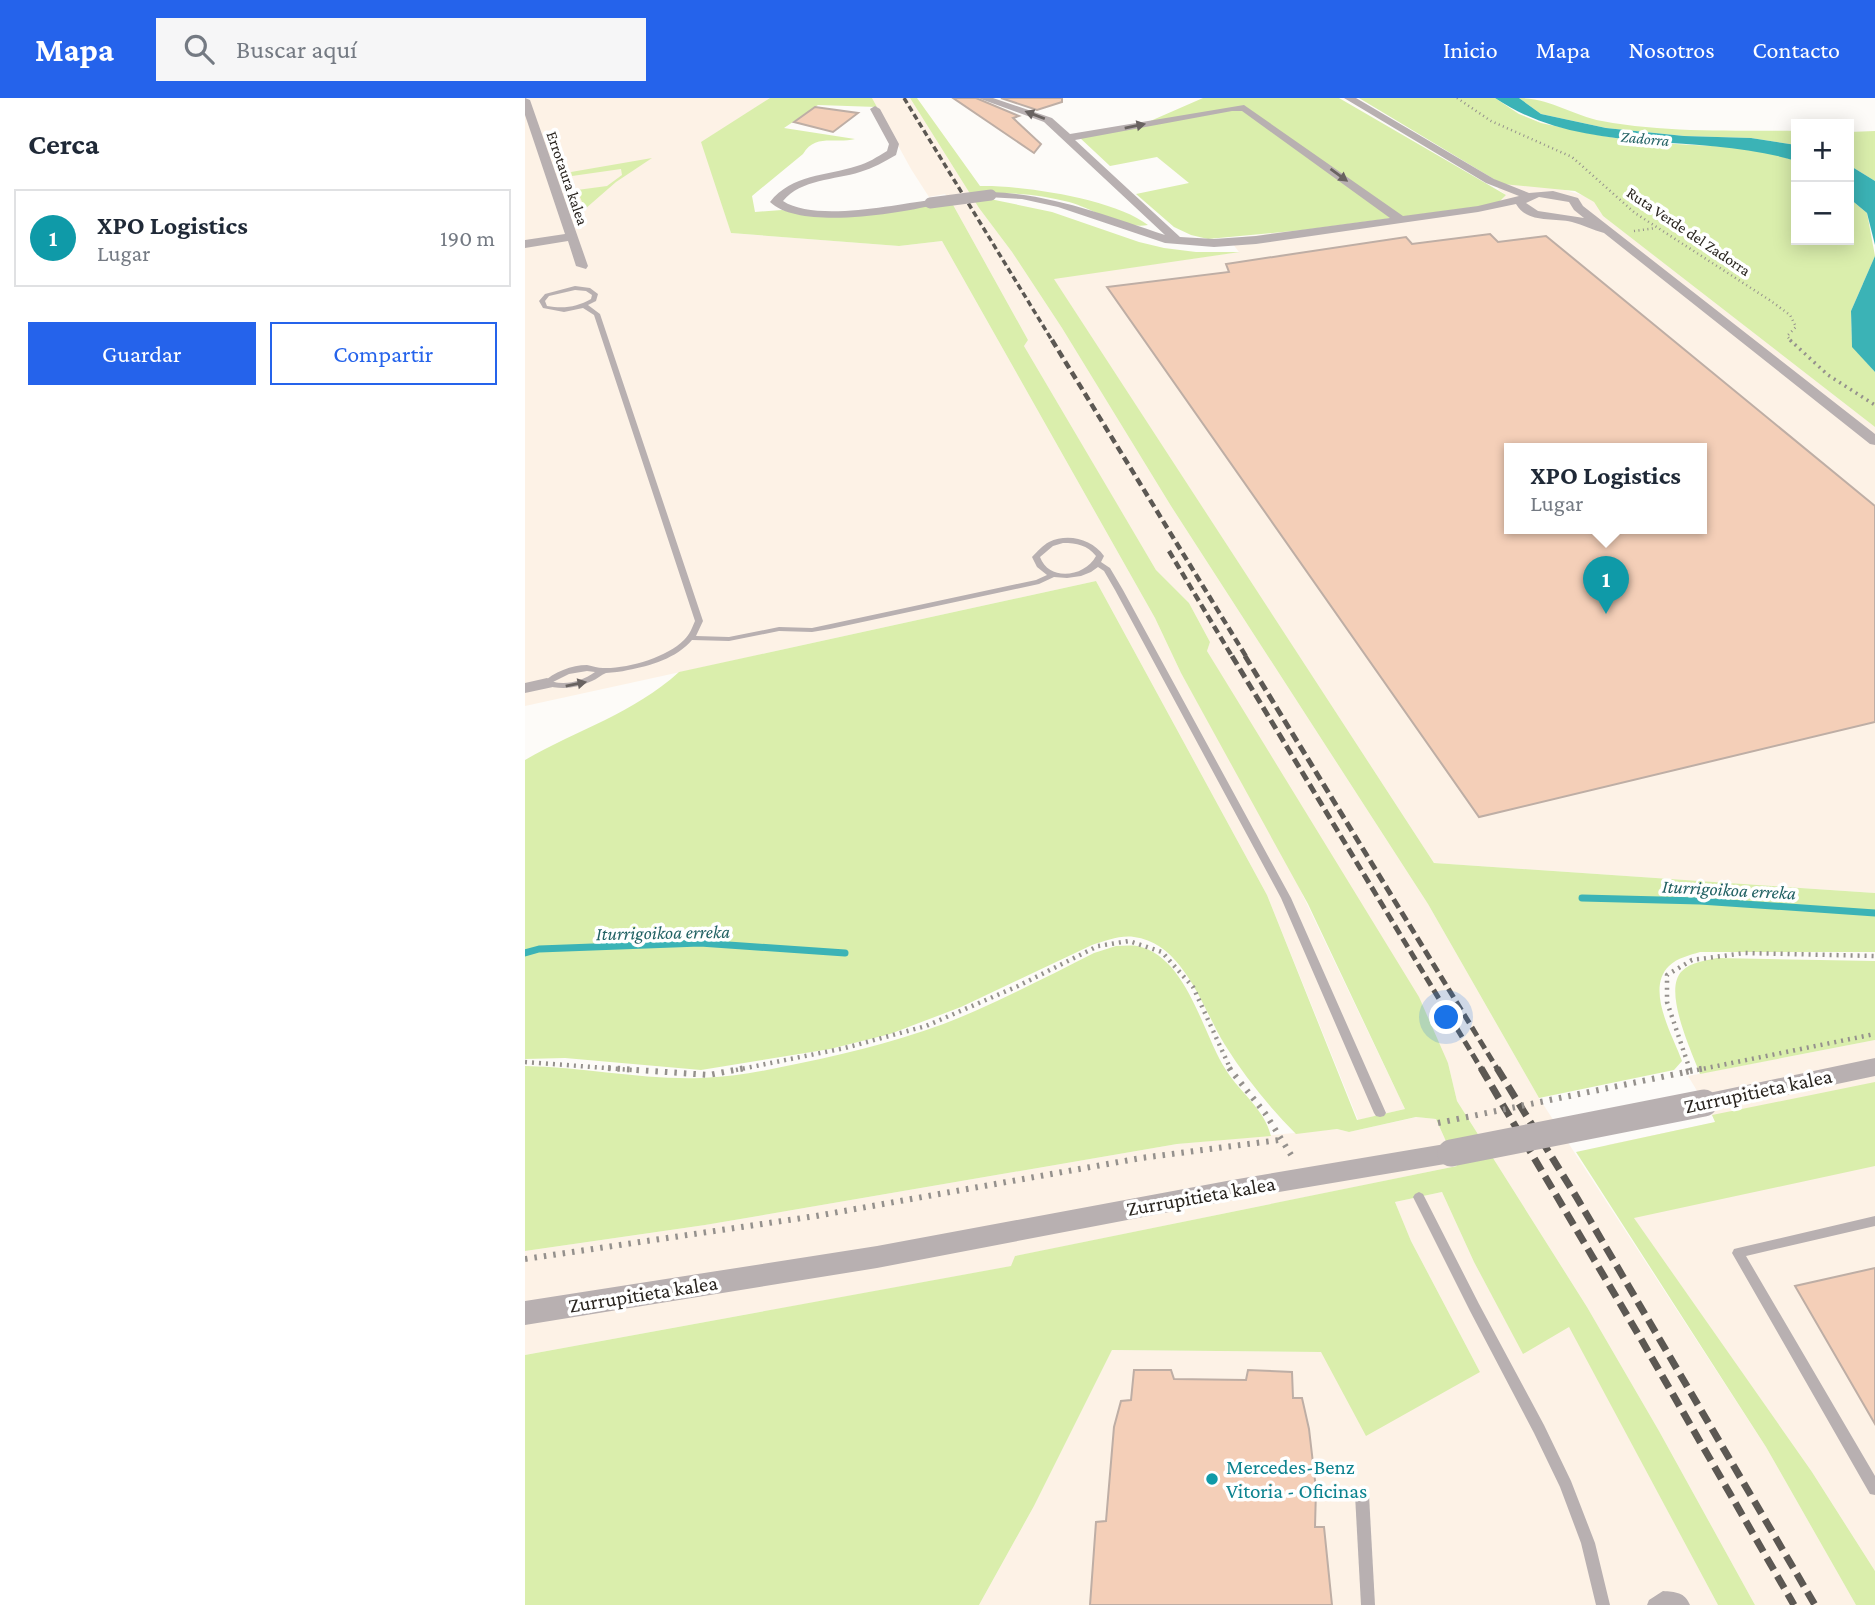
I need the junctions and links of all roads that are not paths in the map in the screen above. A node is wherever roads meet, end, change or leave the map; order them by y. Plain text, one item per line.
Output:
1 (1349, 98) edge
2 (989, 99) edge
3 (525, 100) edge
4 (875, 109) dead end
5 (1067, 138) junction
6 (1525, 197) junction
7 (1579, 208) junction
8 (1478, 209) junction
9 (1528, 212) junction
10 (1555, 216) junction
11 (1401, 220) junction
12 (1608, 231) junction
13 (570, 233) junction
14 (525, 234) edge
15 (1177, 241) junction
16 (525, 244) edge
17 (582, 266) dead end
18 (585, 306) junction
19 (1875, 441) edge
20 (1098, 563) junction
21 (1054, 574) junction
22 (692, 638) junction
23 (548, 683) joint
24 (525, 688) edge
25 (1875, 1068) edge
26 (1380, 1113) dead end
27 (1419, 1197) dead end
28 (1875, 1221) edge
29 (525, 1312) edge
30 (1875, 1489) edge
31 (1362, 1495) dead end
32 (1368, 1605) edge
33 (1603, 1605) edge
34 (1654, 1605) edge
35 (1683, 1605) edge

1 - 6 street
5 -> 2 street
3 - 13 street, Errotaura kalea
4 - 15 street, bridge
5 -> 11 street
5 - 15 street
6 - 7 street
6 - 8 street
6 - 9 street
7 - 10 street
7 - 12 street
8 - 9 street
8 - 11 street
9 - 10 street
10 - 12 street
11 - 15 street
12 - 19 street
13 - 14 street
13 - 16 street
13 - 17 street, Errotaura kalea
18 - 18 lane
18 - 22 lane
20 - 21 lane
20 - 21 lane
20 - 26 lane
21 - 22 lane
22 - 23 lane
23 - 24 street
25 - 29 street, Zurrupitieta kalea, bridge
27 - 33 lane
28 - 30 lane
31 - 32 lane
34 - 35 lane

